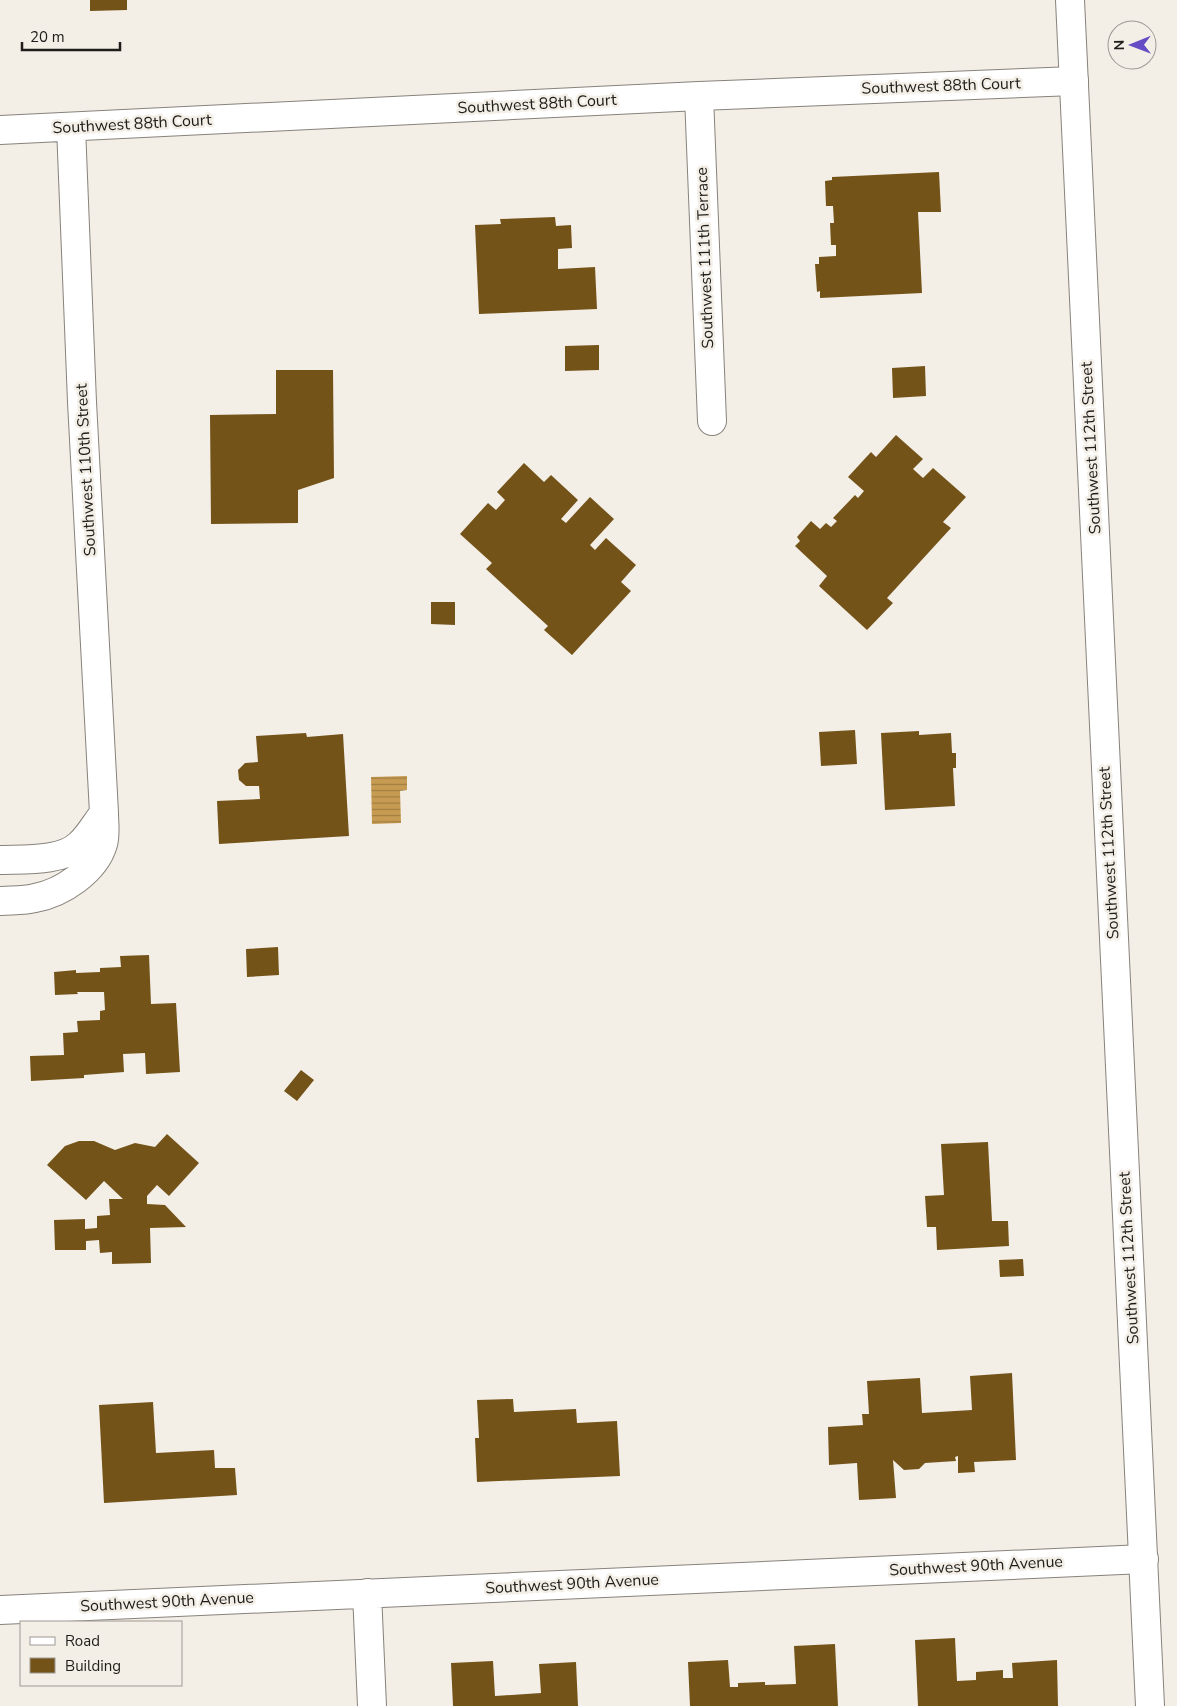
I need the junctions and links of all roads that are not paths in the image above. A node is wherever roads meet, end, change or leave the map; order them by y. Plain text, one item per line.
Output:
1 (1070, 0) edge
2 (1074, 81) junction
3 (699, 96) junction
4 (71, 127) junction
5 (0, 130) edge
6 (712, 421) dead end
7 (104, 813) junction
8 (0, 860) edge
9 (0, 900) edge
10 (1144, 1559) junction
11 (367, 1593) junction
12 (0, 1610) edge
13 (372, 1706) edge
14 (1150, 1706) edge

1 - 2 street, Southwest 112th Street
2 - 3 street, Southwest 88th Court
2 - 10 street, Southwest 112th Street
3 - 4 street, Southwest 88th Court
3 - 6 street, Southwest 111th Terrace
4 - 5 street, Southwest 88th Court
4 - 7 street, Southwest 110th Street
7 - 8 street
7 - 9 street, Southwest 110th Street
10 - 11 street, Southwest 90th Avenue
10 - 14 street, Southwest 112th Street
11 - 12 street, Southwest 90th Avenue
11 - 13 street

